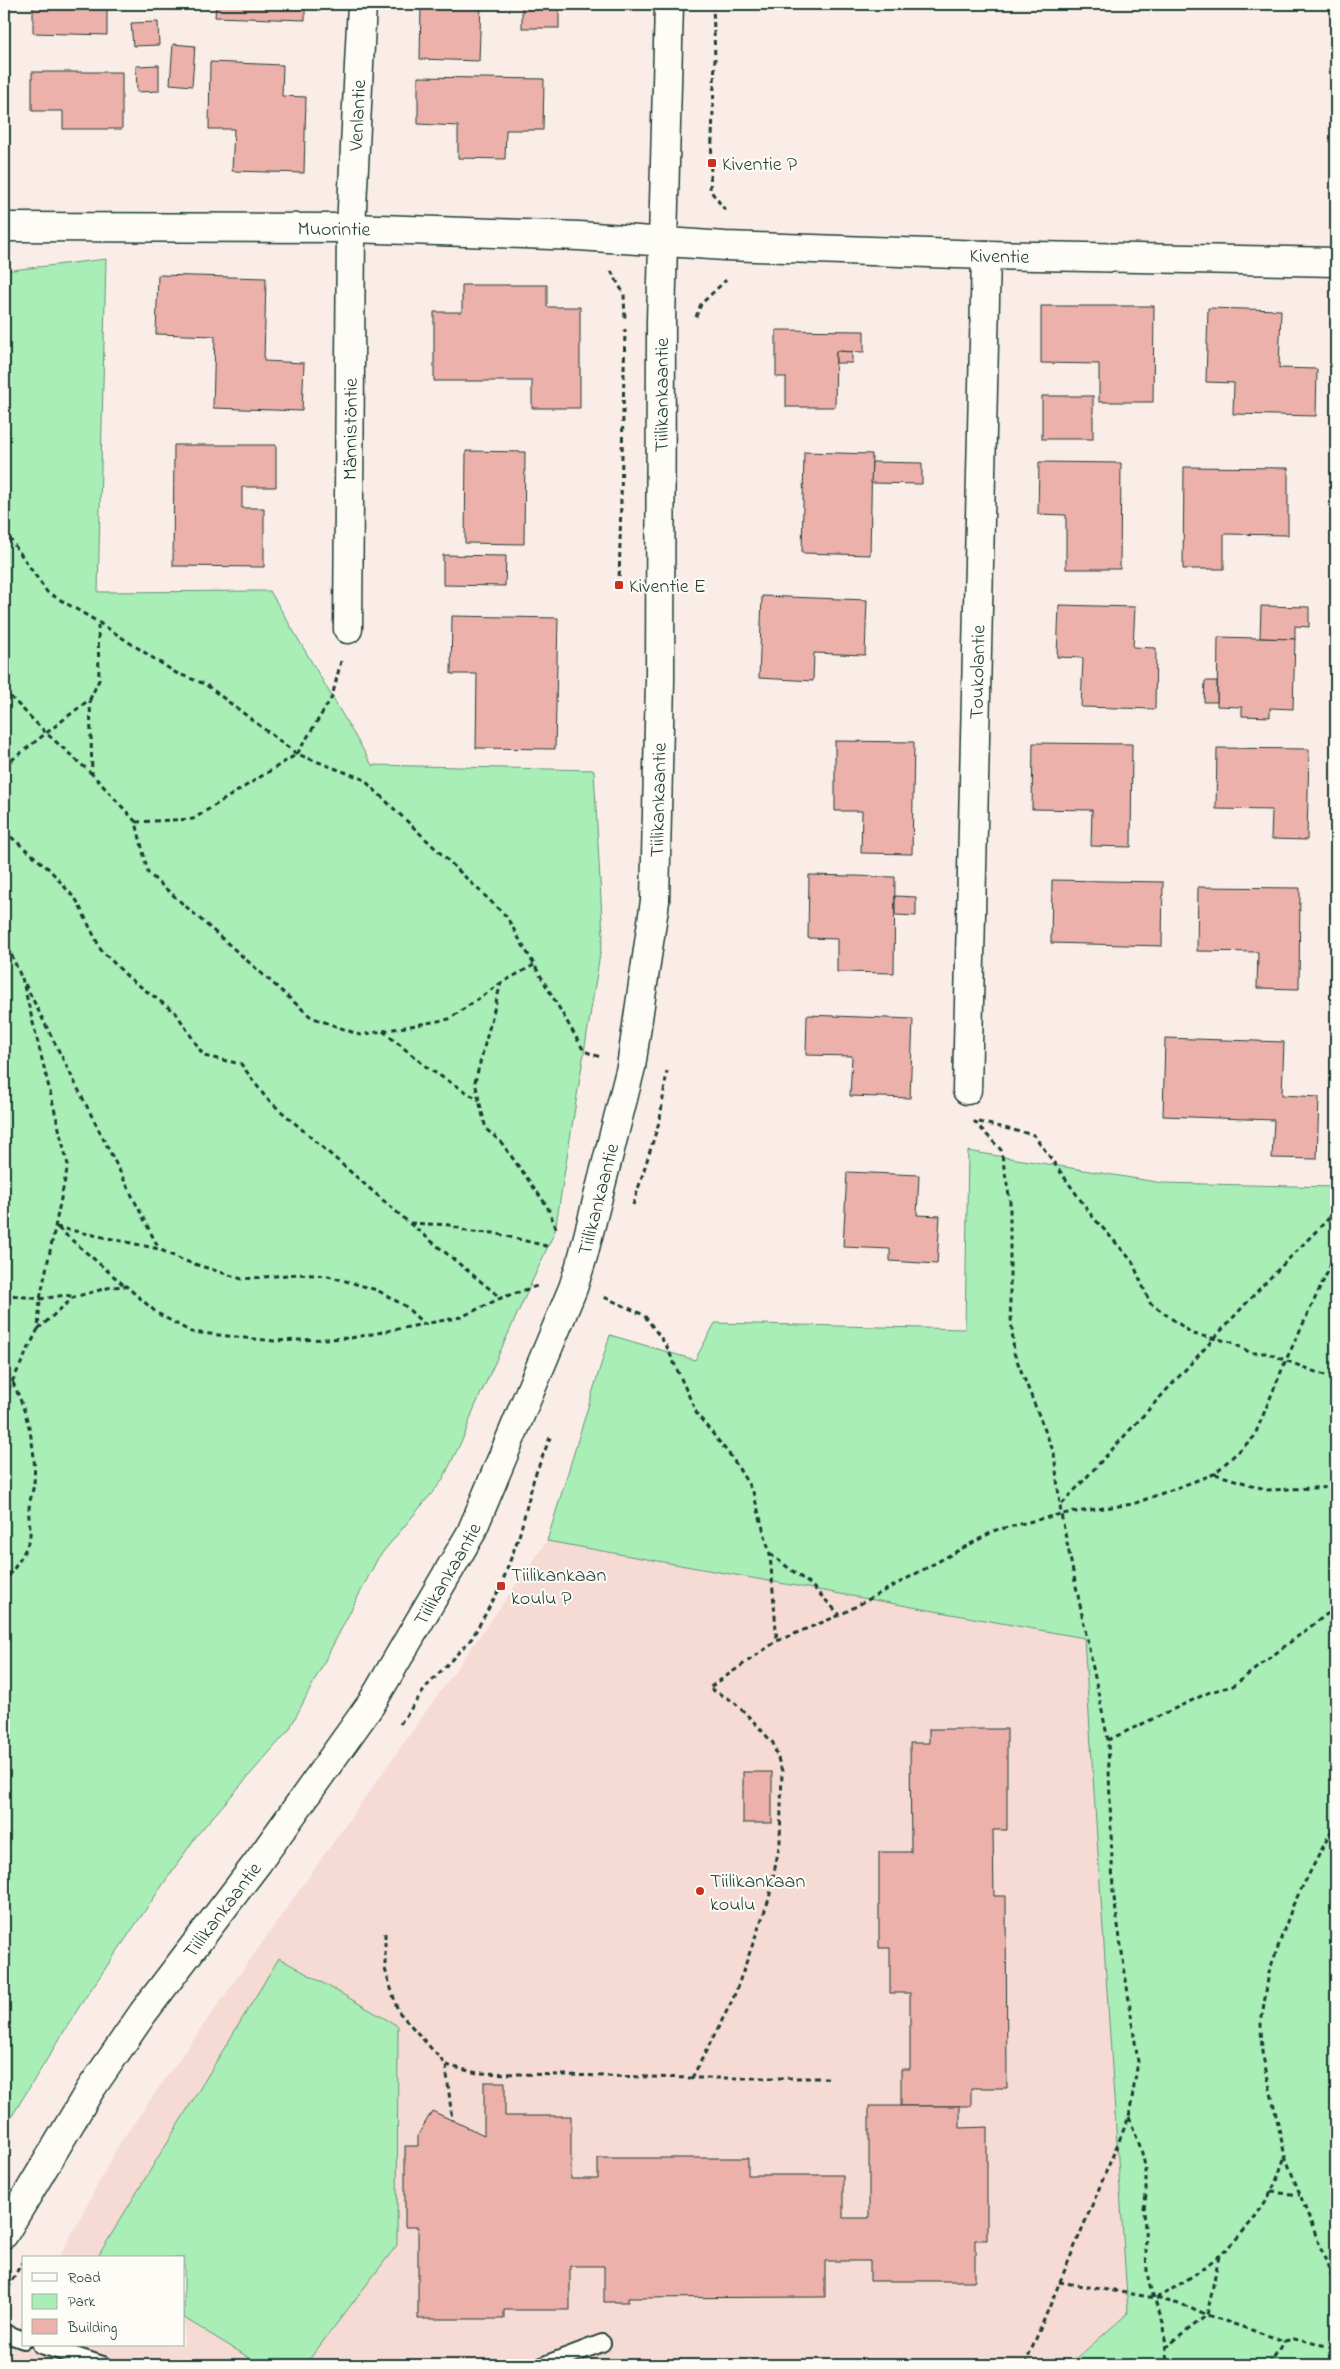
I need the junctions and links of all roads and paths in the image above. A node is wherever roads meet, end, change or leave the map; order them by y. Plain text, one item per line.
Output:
1 (362, 4) edge
2 (669, 4) edge
3 (713, 4) edge
4 (4, 227) edge
5 (351, 228) junction
6 (579, 236) junction
7 (663, 243) junction
8 (725, 246) junction
9 (986, 256) junction
10 (1336, 262) edge
11 (625, 322) dead end
12 (694, 324) dead end
13 (4, 530) edge
14 (98, 622) junction
15 (348, 629) joint
16 (4, 690) edge
17 (90, 699) junction
18 (46, 733) junction
19 (297, 754) junction
20 (4, 766) edge
21 (92, 774) junction
22 (136, 822) junction
23 (4, 831) edge
24 (4, 938) edge
25 (534, 965) junction
26 (22, 978) junction
27 (501, 983) junction
28 (383, 1031) junction
29 (631, 1067) junction
30 (667, 1070) dead end
31 (967, 1090) joint
32 (479, 1100) junction
33 (974, 1121) junction
34 (1336, 1210) edge
35 (630, 1213) dead end
36 (408, 1222) junction
37 (56, 1227) junction
38 (159, 1250) junction
39 (1336, 1254) edge
40 (579, 1270) junction
41 (126, 1286) junction
42 (607, 1288) dead end
43 (4, 1294) edge
44 (74, 1297) junction
45 (604, 1297) junction
46 (500, 1298) junction
47 (40, 1299) junction
48 (600, 1306) dead end
49 (423, 1324) junction
50 (38, 1329) junction
51 (1214, 1339) junction
52 (1286, 1360) junction
53 (1336, 1378) edge
54 (13, 1382) junction
55 (4, 1386) edge
56 (4, 1398) edge
57 (551, 1433) dead end
58 (1214, 1474) junction
59 (1336, 1487) edge
60 (1061, 1504) junction
61 (1061, 1514) junction
62 (770, 1554) junction
63 (4, 1583) edge
64 (1336, 1613) edge
65 (840, 1615) junction
66 (777, 1641) junction
67 (397, 1728) dead end
68 (1108, 1740) junction
69 (1336, 1822) edge
70 (385, 1933) dead end
71 (446, 2065) junction
72 (692, 2078) junction
73 (832, 2078) dead end
74 (1129, 2117) junction
75 (452, 2120) dead end
76 (1285, 2156) junction
77 (1271, 2192) junction
78 (1300, 2195) junction
79 (4, 2234) edge
80 (1219, 2256) junction
81 (22, 2263) edge
82 (1059, 2282) junction
83 (1336, 2286) edge
84 (4, 2296) edge
85 (1156, 2298) junction
86 (1207, 2315) junction
87 (4, 2333) edge
88 (22, 2339) edge
89 (1284, 2341) junction
90 (602, 2343) dead end
91 (44, 2346) edge
92 (1336, 2348) edge
93 (1164, 2349) junction
94 (103, 2365) edge
95 (544, 2365) edge
96 (1025, 2365) edge
97 (1166, 2365) edge
98 (1269, 2365) edge

1 - 5 street, Venlantie
2 - 7 street, Tiilikankaantie
3 - 8 path
4 - 5 street, Muorintie
5 - 6 street, Muorintie
5 - 15 street, Männistöntie
6 - 7 street, Muorintie
6 - 11 path
7 - 8 street, Kiventie
7 - 29 street, Tiilikankaantie
8 - 9 street, Kiventie
8 - 12 path
9 - 10 street, Kiventie
9 - 31 street, Toukolantie
13 - 14 path
14 - 17 path
14 - 19 path
15 - 19 path
16 - 18 path
17 - 18 path
17 - 21 path
18 - 20 path
18 - 21 path
19 - 22 path
19 - 25 path
21 - 22 path
22 - 28 path
23 - 36 path
24 - 26 path
25 - 27 path
25 - 29 path
26 - 37 path
26 - 38 path
27 - 28 path
27 - 32 path
28 - 32 path
29 - 40 street, Tiilikankaantie
30 - 35 path
31 - 33 path
32 - 40 path
33 - 51 path
33 - 60 path
34 - 51 path
36 - 40 path
36 - 46 path
37 - 38 path
37 - 41 path
37 - 47 path
38 - 49 path
39 - 52 path
40 - 45 path
40 - 46 path
40 - 79 street, Tiilikankaantie
41 - 44 path
41 - 49 path
42 - 45 path
43 - 47 path
44 - 47 path
44 - 50 path
45 - 48 path
45 - 62 path
46 - 49 path
47 - 50 path
50 - 54 path
51 - 52 path
51 - 60 path
52 - 53 path
52 - 58 path
54 - 55 path
54 - 56 path
54 - 63 path
57 - 67 path
58 - 59 path
58 - 61 path
60 - 61 path
61 - 65 path
61 - 68 path
62 - 65 path
62 - 66 path
64 - 68 path
65 - 66 path
66 - 72 path
68 - 74 path
69 - 76 path
70 - 71 path
71 - 72 path
71 - 75 path
72 - 73 path
74 - 82 path
74 - 85 path
76 - 77 path
76 - 78 path
77 - 78 path
77 - 80 path
78 - 83 path
80 - 85 path
80 - 86 path
81 - 84 path
82 - 85 path
82 - 96 path
85 - 86 path
85 - 93 path
86 - 89 path
86 - 93 path
87 - 88 lane
89 - 92 path
89 - 98 path
90 - 95 lane
91 - 94 lane
93 - 97 path

